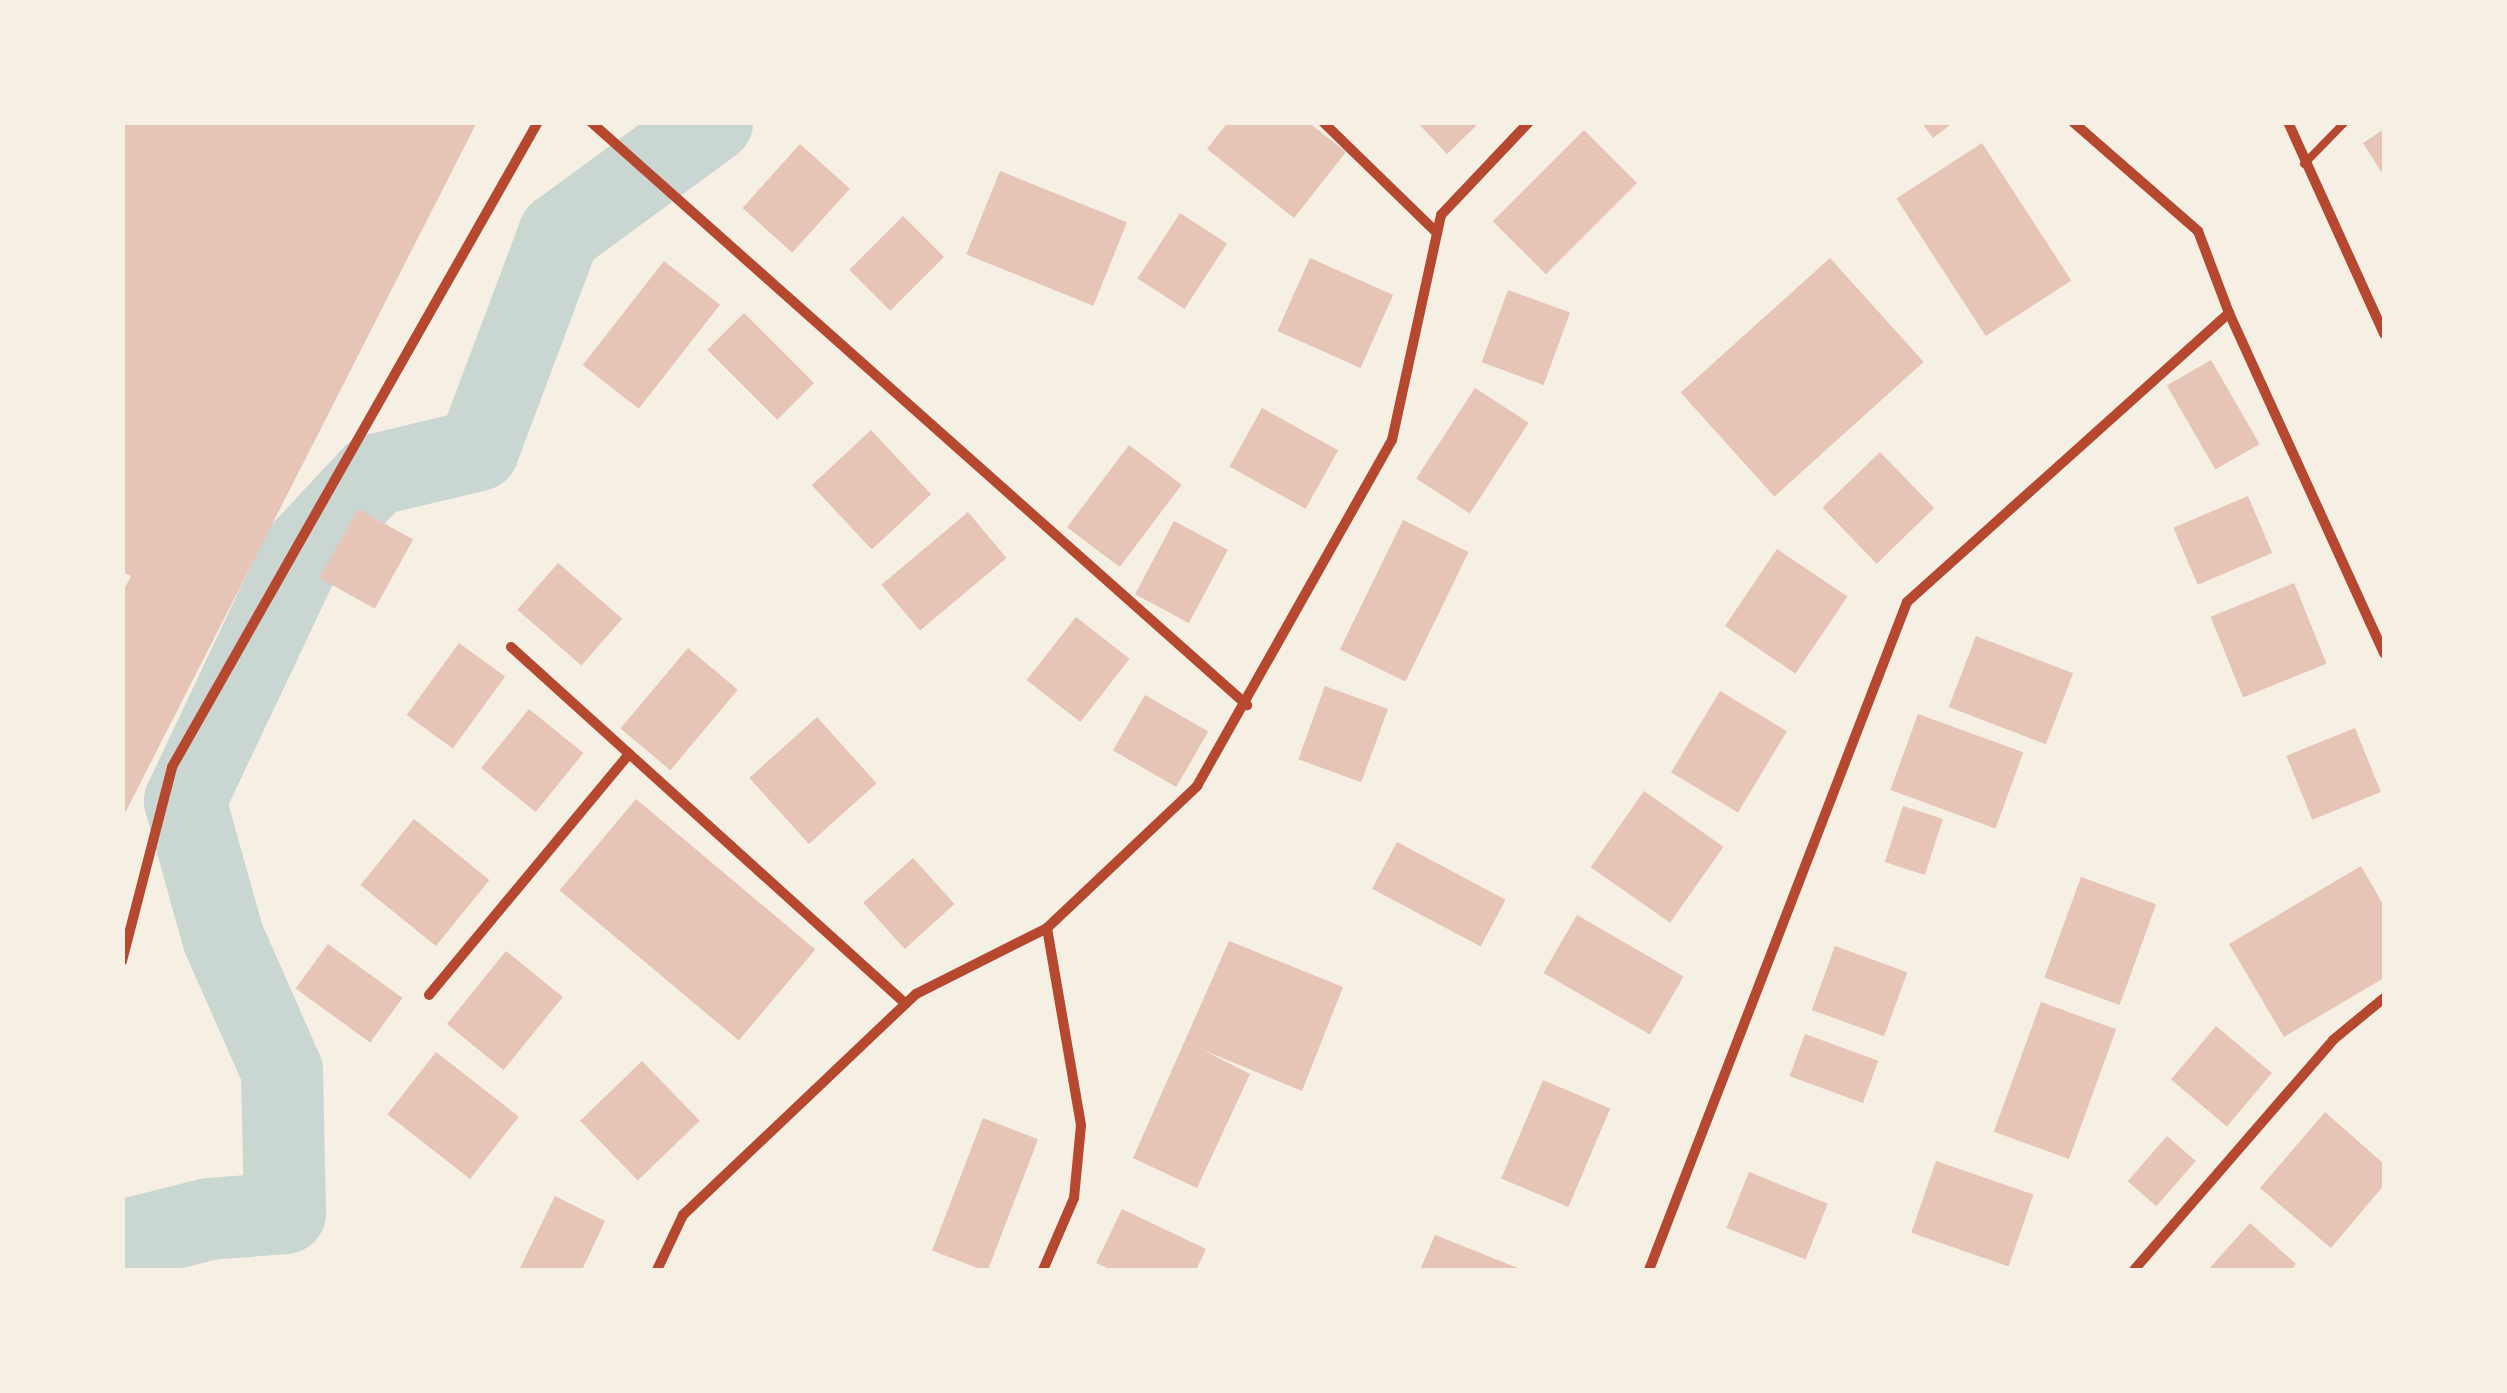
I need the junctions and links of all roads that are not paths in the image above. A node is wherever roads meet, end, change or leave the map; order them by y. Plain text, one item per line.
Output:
1 (538, 122) edge
2 (591, 122) edge
3 (1323, 122) edge
4 (1529, 122) edge
5 (2073, 122) edge
6 (2288, 122) edge
7 (2345, 122) edge
8 (2304, 164) junction
9 (1437, 233) junction
10 (2229, 313) junction
11 (2384, 334) edge
12 (511, 647) dead end
13 (2384, 654) edge
14 (1247, 705) junction
15 (629, 754) junction
16 (1047, 928) junction
17 (122, 961) edge
18 (429, 995) dead end
19 (2384, 998) edge
20 (906, 1004) junction
21 (657, 1270) edge
22 (1043, 1270) edge
23 (1648, 1270) edge
24 (2134, 1270) edge

1 - 17 street
2 - 14 street
3 - 9 street
4 - 9 street
5 - 10 street
6 - 8 street
7 - 8 lane
8 - 11 street
9 - 14 street
10 - 13 street
10 - 23 street
12 - 15 street
14 - 16 street
15 - 18 street
15 - 20 street
16 - 20 street
16 - 22 street
19 - 24 street
20 - 21 street

